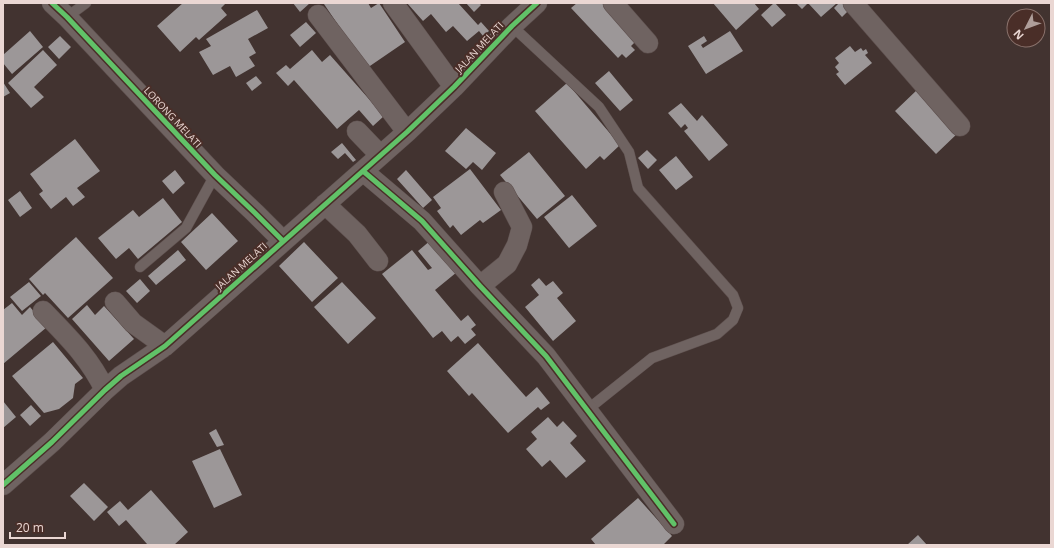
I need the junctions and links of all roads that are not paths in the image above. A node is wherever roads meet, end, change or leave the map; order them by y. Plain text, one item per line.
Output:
1 (52, 3) edge
2 (86, 3) edge
3 (394, 3) edge
4 (537, 3) edge
5 (613, 3) edge
6 (853, 3) edge
7 (318, 15) dead end
8 (67, 17) junction
9 (512, 26) junction
10 (648, 43) dead end
11 (454, 87) junction
12 (960, 126) dead end
13 (357, 131) dead end
14 (407, 132) junction
15 (380, 155) junction
16 (363, 171) junction
17 (215, 174) junction
18 (504, 192) dead end
19 (325, 204) junction
20 (283, 241) junction
21 (378, 261) dead end
22 (140, 267) dead end
23 (480, 286) junction
24 (115, 302) dead end
25 (43, 311) dead end
26 (165, 346) junction
27 (105, 390) junction
28 (587, 410) junction
29 (3, 485) edge
30 (674, 524) dead end

1 - 8 street, LORONG MELATI
2 - 8 lane
3 - 11 street
4 - 9 street, JALAN MELATI
5 - 10 street
6 - 12 street
7 - 14 street
8 - 17 street, LORONG MELATI
9 - 11 street, JALAN MELATI
9 - 28 lane
11 - 14 street, JALAN MELATI
13 - 15 street
14 - 15 street, JALAN MELATI
15 - 16 street, JALAN MELATI
16 - 19 street, JALAN MELATI
16 - 23 street
17 - 20 street, LORONG MELATI
17 - 22 lane
18 - 23 street
19 - 20 street, JALAN MELATI
19 - 21 street
20 - 26 street, JALAN MELATI
23 - 28 street
24 - 26 street
25 - 27 street
26 - 27 street, JALAN MELATI
27 - 29 street, JALAN MELATI
28 - 30 street

